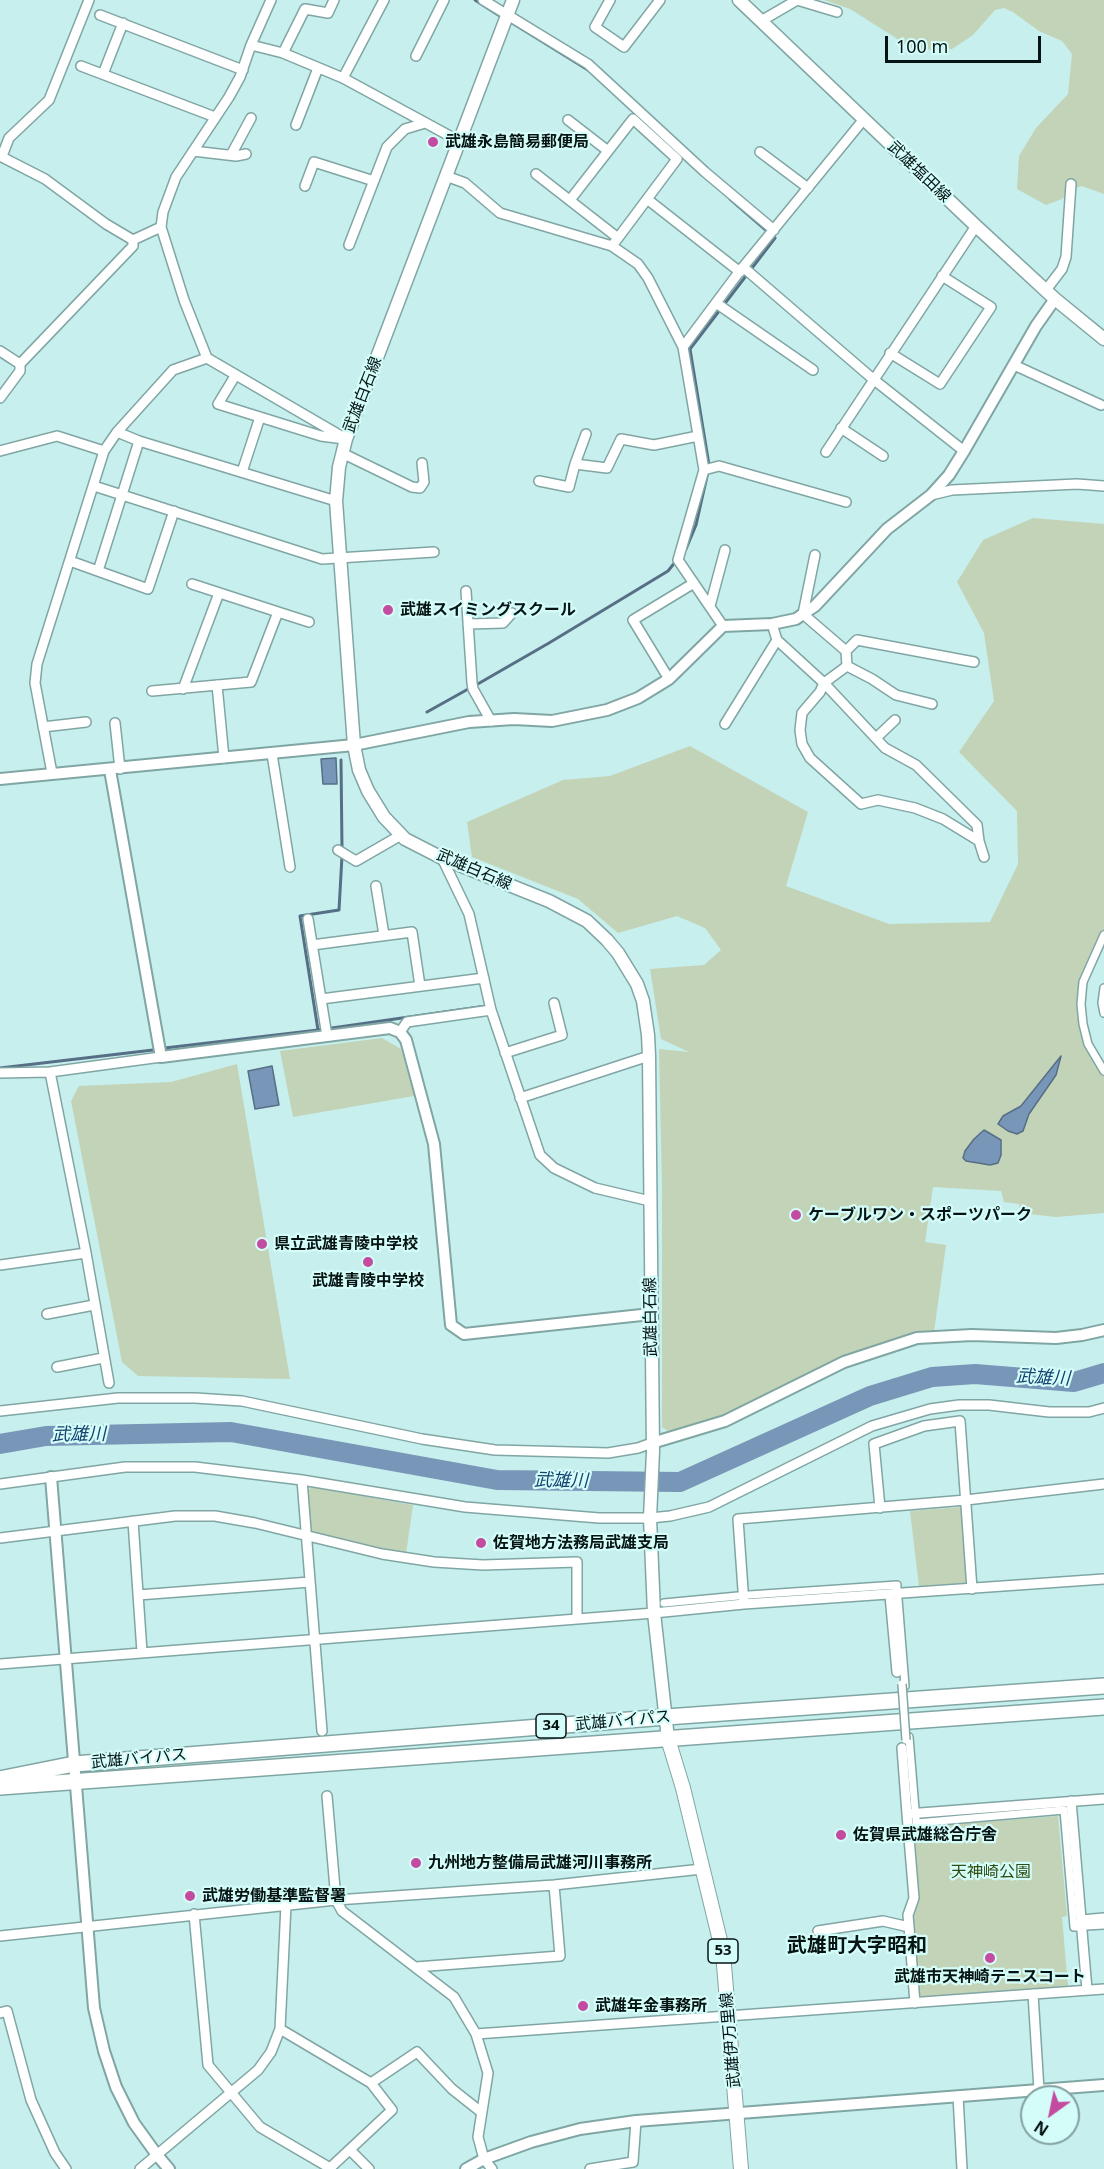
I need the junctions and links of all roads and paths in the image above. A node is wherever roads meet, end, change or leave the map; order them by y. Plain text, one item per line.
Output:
1 (89, 0) edge
2 (271, 0) edge
3 (334, 0) edge
4 (384, 0) edge
5 (444, 0) edge
6 (483, 0) edge
7 (513, 0) edge
8 (610, 0) edge
9 (660, 0) edge
10 (740, 0) edge
11 (837, 12) dead end
12 (100, 15) dead end
13 (507, 16) junction
14 (761, 21) junction
15 (123, 23) junction
16 (251, 45) junction
17 (283, 53) junction
18 (416, 56) dead end
19 (81, 66) dead end
20 (318, 68) junction
21 (243, 70) junction
22 (102, 75) junction
23 (343, 78) junction
24 (215, 117) junction
25 (252, 118) dead end
26 (864, 119) junction
27 (568, 120) dead end
28 (425, 123) junction
29 (297, 125) dead end
30 (459, 141) junction
31 (193, 151) junction
32 (608, 151) junction
33 (760, 153) dead end
34 (246, 154) dead end
35 (231, 155) junction
36 (1, 156) edge
37 (536, 174) dead end
38 (446, 176) junction
39 (374, 181) junction
40 (1071, 184) dead end
41 (305, 186) dead end
42 (808, 188) junction
43 (647, 199) junction
44 (570, 200) junction
45 (976, 226) junction
46 (161, 227) junction
47 (774, 230) junction
48 (133, 240) junction
49 (615, 242) junction
50 (348, 245) dead end
51 (741, 269) junction
52 (942, 276) junction
53 (1050, 295) junction
54 (716, 304) junction
55 (1102, 336) edge
56 (683, 347) junction
57 (0, 351) edge
58 (890, 353) junction
59 (207, 358) junction
60 (20, 364) junction
61 (1014, 365) junction
62 (813, 370) dead end
63 (235, 376) junction
64 (873, 379) junction
65 (0, 398) edge
66 (1101, 405) dead end
67 (260, 417) junction
68 (842, 428) junction
69 (117, 432) junction
70 (585, 434) dead end
71 (698, 436) junction
72 (346, 439) junction
73 (139, 441) junction
74 (0, 451) edge
75 (104, 451) junction
76 (964, 451) junction
77 (826, 452) dead end
78 (342, 453) junction
79 (883, 456) dead end
80 (422, 463) dead end
81 (575, 464) junction
82 (704, 470) junction
83 (242, 472) junction
84 (539, 481) dead end
85 (94, 486) junction
86 (1104, 486) edge
87 (122, 495) junction
88 (931, 495) junction
89 (336, 501) junction
90 (846, 502) dead end
91 (174, 511) junction
92 (725, 550) dead end
93 (435, 552) dead end
94 (815, 555) dead end
95 (340, 556) junction
96 (70, 561) junction
97 (98, 571) junction
98 (694, 583) junction
99 (192, 584) dead end
100 (466, 591) dead end
101 (219, 593) junction
102 (710, 606) junction
103 (278, 612) junction
104 (512, 613) dead end
105 (803, 614) junction
106 (309, 622) dead end
107 (468, 624) junction
108 (772, 624) junction
109 (723, 626) junction
110 (777, 640) junction
111 (846, 651) junction
112 (974, 662) dead end
113 (847, 666) junction
114 (669, 679) junction
115 (824, 683) junction
116 (218, 685) junction
117 (183, 689) junction
118 (152, 691) dead end
119 (932, 704) dead end
120 (895, 720) dead end
121 (490, 721) junction
122 (86, 722) dead end
123 (115, 723) dead end
124 (725, 724) dead end
125 (43, 727) junction
126 (876, 738) junction
127 (354, 745) junction
128 (272, 754) junction
129 (224, 758) junction
130 (115, 769) junction
131 (52, 773) junction
132 (0, 779) edge
133 (401, 835) junction
134 (979, 841) junction
135 (341, 853) dead end
136 (984, 857) dead end
137 (442, 858) junction
138 (290, 867) dead end
139 (376, 886) dead end
140 (308, 919) dead end
141 (384, 935) junction
142 (1104, 935) edge
143 (312, 945) junction
144 (484, 978) junction
145 (420, 986) junction
146 (1104, 988) edge
147 (321, 999) junction
148 (554, 1003) dead end
149 (491, 1010) junction
150 (1104, 1013) edge
151 (326, 1030) junction
152 (400, 1032) junction
153 (505, 1053) junction
154 (649, 1056) junction
155 (161, 1057) junction
156 (1104, 1071) edge
157 (50, 1072) junction
158 (0, 1073) edge
159 (520, 1098) junction
160 (650, 1201) junction
161 (86, 1253) junction
162 (0, 1265) edge
163 (94, 1305) junction
164 (47, 1314) dead end
165 (651, 1314) junction
166 (1104, 1330) edge
167 (103, 1358) junction
168 (57, 1367) dead end
169 (109, 1383) dead end
170 (1104, 1408) edge
171 (0, 1411) edge
172 (652, 1447) junction
173 (51, 1477) junction
174 (302, 1480) junction
175 (0, 1484) edge
176 (1104, 1484) edge
177 (966, 1500) junction
178 (880, 1508) junction
179 (650, 1517) junction
180 (133, 1521) junction
181 (56, 1530) junction
182 (306, 1535) junction
183 (0, 1538) edge
184 (1104, 1579) edge
185 (310, 1582) junction
186 (972, 1589) junction
187 (895, 1594) junction
188 (138, 1595) junction
189 (749, 1595) dead end
190 (738, 1596) dead end
191 (664, 1602) dead end
192 (744, 1604) junction
193 (654, 1613) junction
194 (577, 1619) junction
195 (314, 1639) junction
196 (142, 1652) junction
197 (66, 1659) junction
198 (0, 1664) edge
199 (897, 1672) dead end
200 (1104, 1686) edge
201 (1104, 1707) edge
202 (666, 1717) junction
203 (322, 1731) dead end
204 (668, 1739) junction
205 (906, 1742) joint
206 (74, 1764) junction
207 (0, 1779) edge
208 (76, 1783) junction
209 (0, 1787) edge
210 (327, 1796) dead end
211 (1104, 1798) edge
212 (1071, 1801) junction
213 (912, 1814) junction
214 (702, 1869) junction
215 (554, 1885) junction
216 (336, 1900) junction
217 (286, 1905) junction
218 (194, 1914) junction
219 (1104, 1918) edge
220 (1082, 1924) junction
221 (1104, 1925) edge
222 (88, 1927) junction
223 (909, 1927) junction
224 (818, 1931) dead end
225 (0, 1936) edge
226 (416, 1967) junction
227 (1104, 1989) edge
228 (1087, 1990) junction
229 (1033, 1994) junction
230 (915, 2003) junction
231 (0, 2013) edge
232 (729, 2016) junction
233 (280, 2029) junction
234 (476, 2034) junction
235 (371, 2083) junction
236 (1039, 2085) edge
237 (1104, 2085) edge
238 (1080, 2087) edge
239 (1020, 2091) edge
240 (230, 2093) junction
241 (958, 2096) junction
242 (481, 2112) junction
243 (737, 2112) junction
244 (636, 2121) junction
245 (350, 2150) junction
246 (157, 2155) junction
247 (484, 2158) junction
248 (66, 2169) edge
249 (140, 2169) edge
250 (169, 2169) edge
251 (369, 2169) edge
252 (466, 2169) edge
253 (492, 2169) edge
254 (590, 2169) edge
255 (741, 2169) edge
256 (962, 2169) edge

1 - 36 street
2 - 16 street
3 - 17 street
4 - 23 street
5 - 18 street
6 - 13 street
7 - 13 main road, 武雄白石線
8 - 9 street
10 - 14 main road, 武雄塩田線
11 - 14 street
12 - 15 street
13 - 30 main road, 武雄白石線
13 - 47 street
14 - 26 main road, 武雄塩田線
15 - 21 street
15 - 22 street
16 - 17 street
16 - 21 street
17 - 20 street
19 - 22 street
20 - 23 street
20 - 29 street
21 - 24 street
22 - 24 street
23 - 28 street
24 - 31 street
25 - 35 street
26 - 42 street
26 - 45 main road, 武雄塩田線
27 - 32 street
28 - 30 street
28 - 39 street
30 - 38 main road, 武雄白石線
31 - 35 street
31 - 46 street
32 - 43 street
32 - 44 street
33 - 42 street
34 - 35 street
36 - 48 street
37 - 44 street
38 - 49 street
38 - 72 main road, 武雄白石線
39 - 41 street
39 - 50 street
40 - 53 street
42 - 47 street
43 - 49 street
43 - 51 street
44 - 49 street
45 - 52 street
45 - 53 main road, 武雄塩田線
46 - 48 street
46 - 59 street
47 - 51 street
48 - 60 street
49 - 56 street
51 - 54 street
51 - 64 street
52 - 58 street
52 - 58 street
53 - 55 main road, 武雄塩田線
53 - 61 street
54 - 56 street
54 - 62 street
56 - 71 street
57 - 60 street
58 - 64 street
59 - 63 street
59 - 69 street
60 - 65 street
61 - 66 street
61 - 76 street
63 - 67 street
63 - 72 street
64 - 68 street
64 - 76 street
67 - 72 street
67 - 83 street
68 - 77 street
68 - 79 street
69 - 73 street
69 - 75 street
70 - 81 street
71 - 81 street
71 - 82 street
72 - 78 main road, 武雄白石線
73 - 83 street
73 - 87 street
74 - 75 street
75 - 85 street
76 - 88 street
78 - 80 street
78 - 89 main road, 武雄白石線
81 - 84 street
82 - 90 street
82 - 98 street
83 - 89 street
85 - 87 street
85 - 96 street
86 - 88 street
87 - 91 street
87 - 97 street
88 - 105 street
89 - 95 main road, 武雄白石線
91 - 95 street
91 - 97 street
92 - 102 street
93 - 95 street
94 - 105 street
95 - 127 main road, 武雄白石線
96 - 97 street
96 - 125 street
98 - 102 street
98 - 114 street
99 - 101 street
100 - 107 street
101 - 103 street
101 - 117 street
102 - 109 street
103 - 106 street
103 - 116 street
104 - 107 street
105 - 108 street
105 - 111 street
107 - 121 street
108 - 109 street
108 - 110 street
109 - 114 street
110 - 115 street
110 - 124 street
111 - 112 street
111 - 113 street
113 - 115 street
113 - 119 street
114 - 121 street
115 - 126 street
115 - 134 street
116 - 117 street
116 - 129 street
117 - 118 street
120 - 126 street
121 - 127 street
122 - 125 street
123 - 130 street
125 - 131 street
126 - 134 street
127 - 128 street
127 - 133 main road, 武雄白石線
128 - 129 street
128 - 138 street
129 - 130 street
130 - 131 street
130 - 155 street
131 - 132 street
133 - 135 street
133 - 137 main road, 武雄白石線
134 - 136 street
137 - 144 street
137 - 154 main road, 武雄白石線
139 - 141 street
140 - 143 street
141 - 143 street
141 - 145 street
142 - 156 street
143 - 147 street
144 - 145 street
144 - 149 street
145 - 147 street
146 - 150 street
147 - 151 street
148 - 153 street
149 - 152 street
149 - 153 street
151 - 152 street
151 - 155 street
152 - 165 street
153 - 159 street
154 - 159 street
154 - 160 main road, 武雄白石線
155 - 157 street
157 - 158 street
157 - 161 street
159 - 160 street
160 - 165 main road, 武雄白石線
161 - 162 street
161 - 163 street
163 - 164 street
163 - 167 street
165 - 172 main road, 武雄白石線
166 - 172 street
167 - 168 street
167 - 169 street
170 - 179 street
171 - 172 street
172 - 179 main road, 武雄白石線
173 - 174 street
173 - 175 street
173 - 181 street
174 - 179 street
174 - 182 street
176 - 177 street
177 - 178 street
177 - 178 street
177 - 186 street
178 - 192 street
179 - 193 main road, 武雄白石線
180 - 181 street
180 - 182 street
180 - 188 street
181 - 183 street
181 - 197 street
182 - 185 street
182 - 194 street
184 - 186 street
185 - 188 street
185 - 195 street
186 - 187 street
187 - 189 street
187 - 192 street
187 - 199 street
187 - 205 street, bridge
188 - 196 street
190 - 191 street
192 - 193 street
193 - 194 street
193 - 202 main road, 武雄白石線
194 - 195 street
195 - 196 street
195 - 203 street
196 - 197 street
197 - 198 street
197 - 206 street
200 - 202 highway, 武雄バイパス / 34
201 - 204 highway, 武雄バイパス / 34
202 - 204 main road, 武雄白石線
202 - 206 highway, 武雄バイパス / 34
204 - 208 highway, 武雄バイパス / 34
204 - 214 main road, 武雄伊万里線 / 53
205 - 213 street
206 - 207 highway, 武雄バイパス / 34
206 - 208 street
208 - 209 highway, 武雄バイパス / 34
208 - 222 street
210 - 216 street
211 - 212 street
212 - 213 street
212 - 220 street
213 - 220 street
213 - 223 street
214 - 215 street
214 - 232 main road, 武雄伊万里線 / 53
215 - 216 street
215 - 226 street
216 - 217 street
216 - 226 street
217 - 218 street
217 - 233 street
218 - 222 street
218 - 240 street
219 - 220 street
220 - 221 street
220 - 228 street
222 - 225 street
222 - 246 street
223 - 224 street
223 - 230 street
226 - 234 street
227 - 228 street
228 - 229 street
229 - 230 street
229 - 236 street
230 - 232 street
231 - 248 street
232 - 234 street
232 - 243 main road, 武雄伊万里線 / 53
233 - 235 street
233 - 240 street
234 - 242 street
235 - 242 street
235 - 245 street
237 - 238 street
239 - 241 street
240 - 245 street
240 - 246 street
241 - 243 street
241 - 256 street
242 - 247 street
243 - 244 street
243 - 255 main road, 武雄伊万里線 / 53
244 - 247 street
244 - 254 street
245 - 251 street
246 - 249 street
246 - 250 street
247 - 252 street
247 - 253 street

